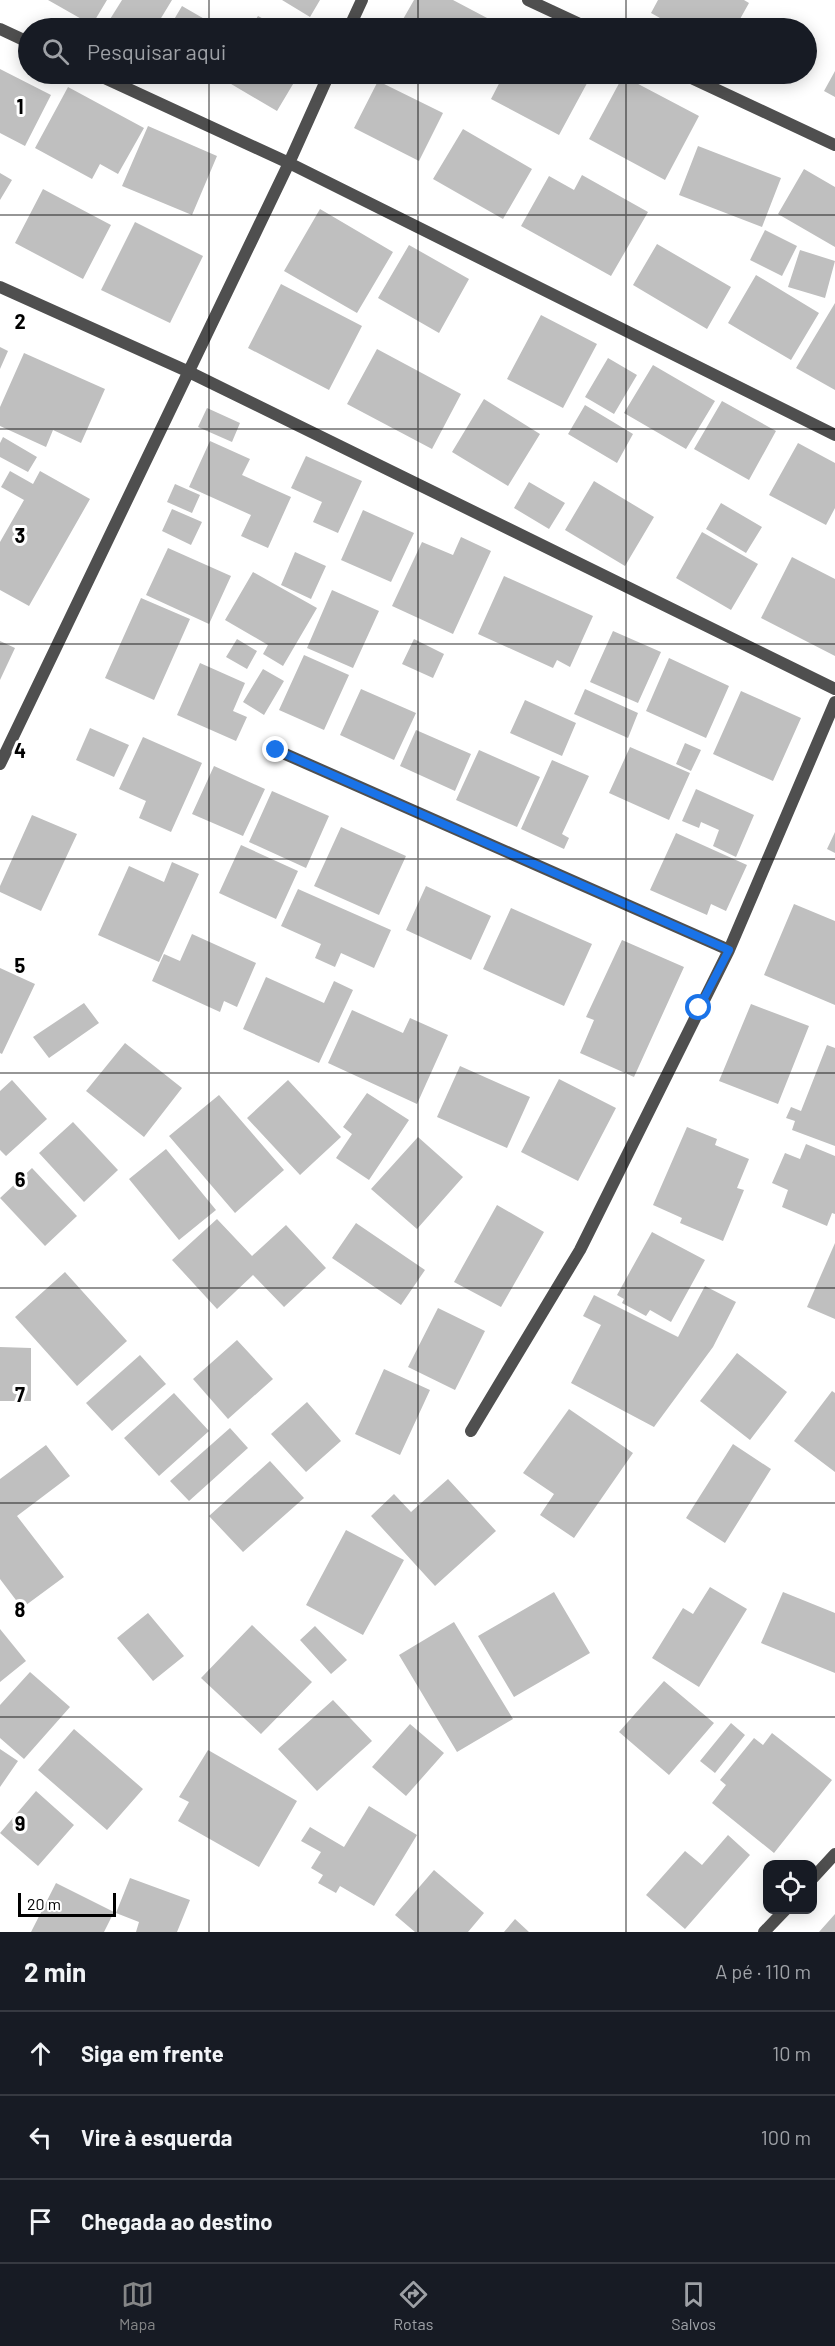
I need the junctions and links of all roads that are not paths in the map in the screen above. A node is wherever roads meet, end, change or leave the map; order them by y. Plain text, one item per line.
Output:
1 (362, 0) edge
2 (528, 0) edge
3 (354, 18) edge
4 (567, 18) edge
5 (0, 29) edge
6 (18, 37) edge
7 (118, 84) edge
8 (324, 84) edge
9 (704, 84) edge
10 (835, 145) edge
11 (288, 163) junction
12 (0, 287) edge
13 (187, 371) junction
14 (835, 435) edge
15 (835, 689) edge
16 (835, 702) edge
17 (276, 750) dead end
18 (0, 764) edge
19 (729, 950) junction
20 (471, 1431) dead end
21 (835, 1854) edge
22 (817, 1874) edge
23 (781, 1914) edge
24 (764, 1932) edge

1 - 3 street
2 - 4 street
5 - 6 street
7 - 11 street
8 - 11 street
9 - 10 street
11 - 13 street
11 - 14 street
12 - 13 street
13 - 15 street
13 - 18 street
16 - 19 street
17 - 19 street
19 - 20 street
21 - 22 street
23 - 24 street

